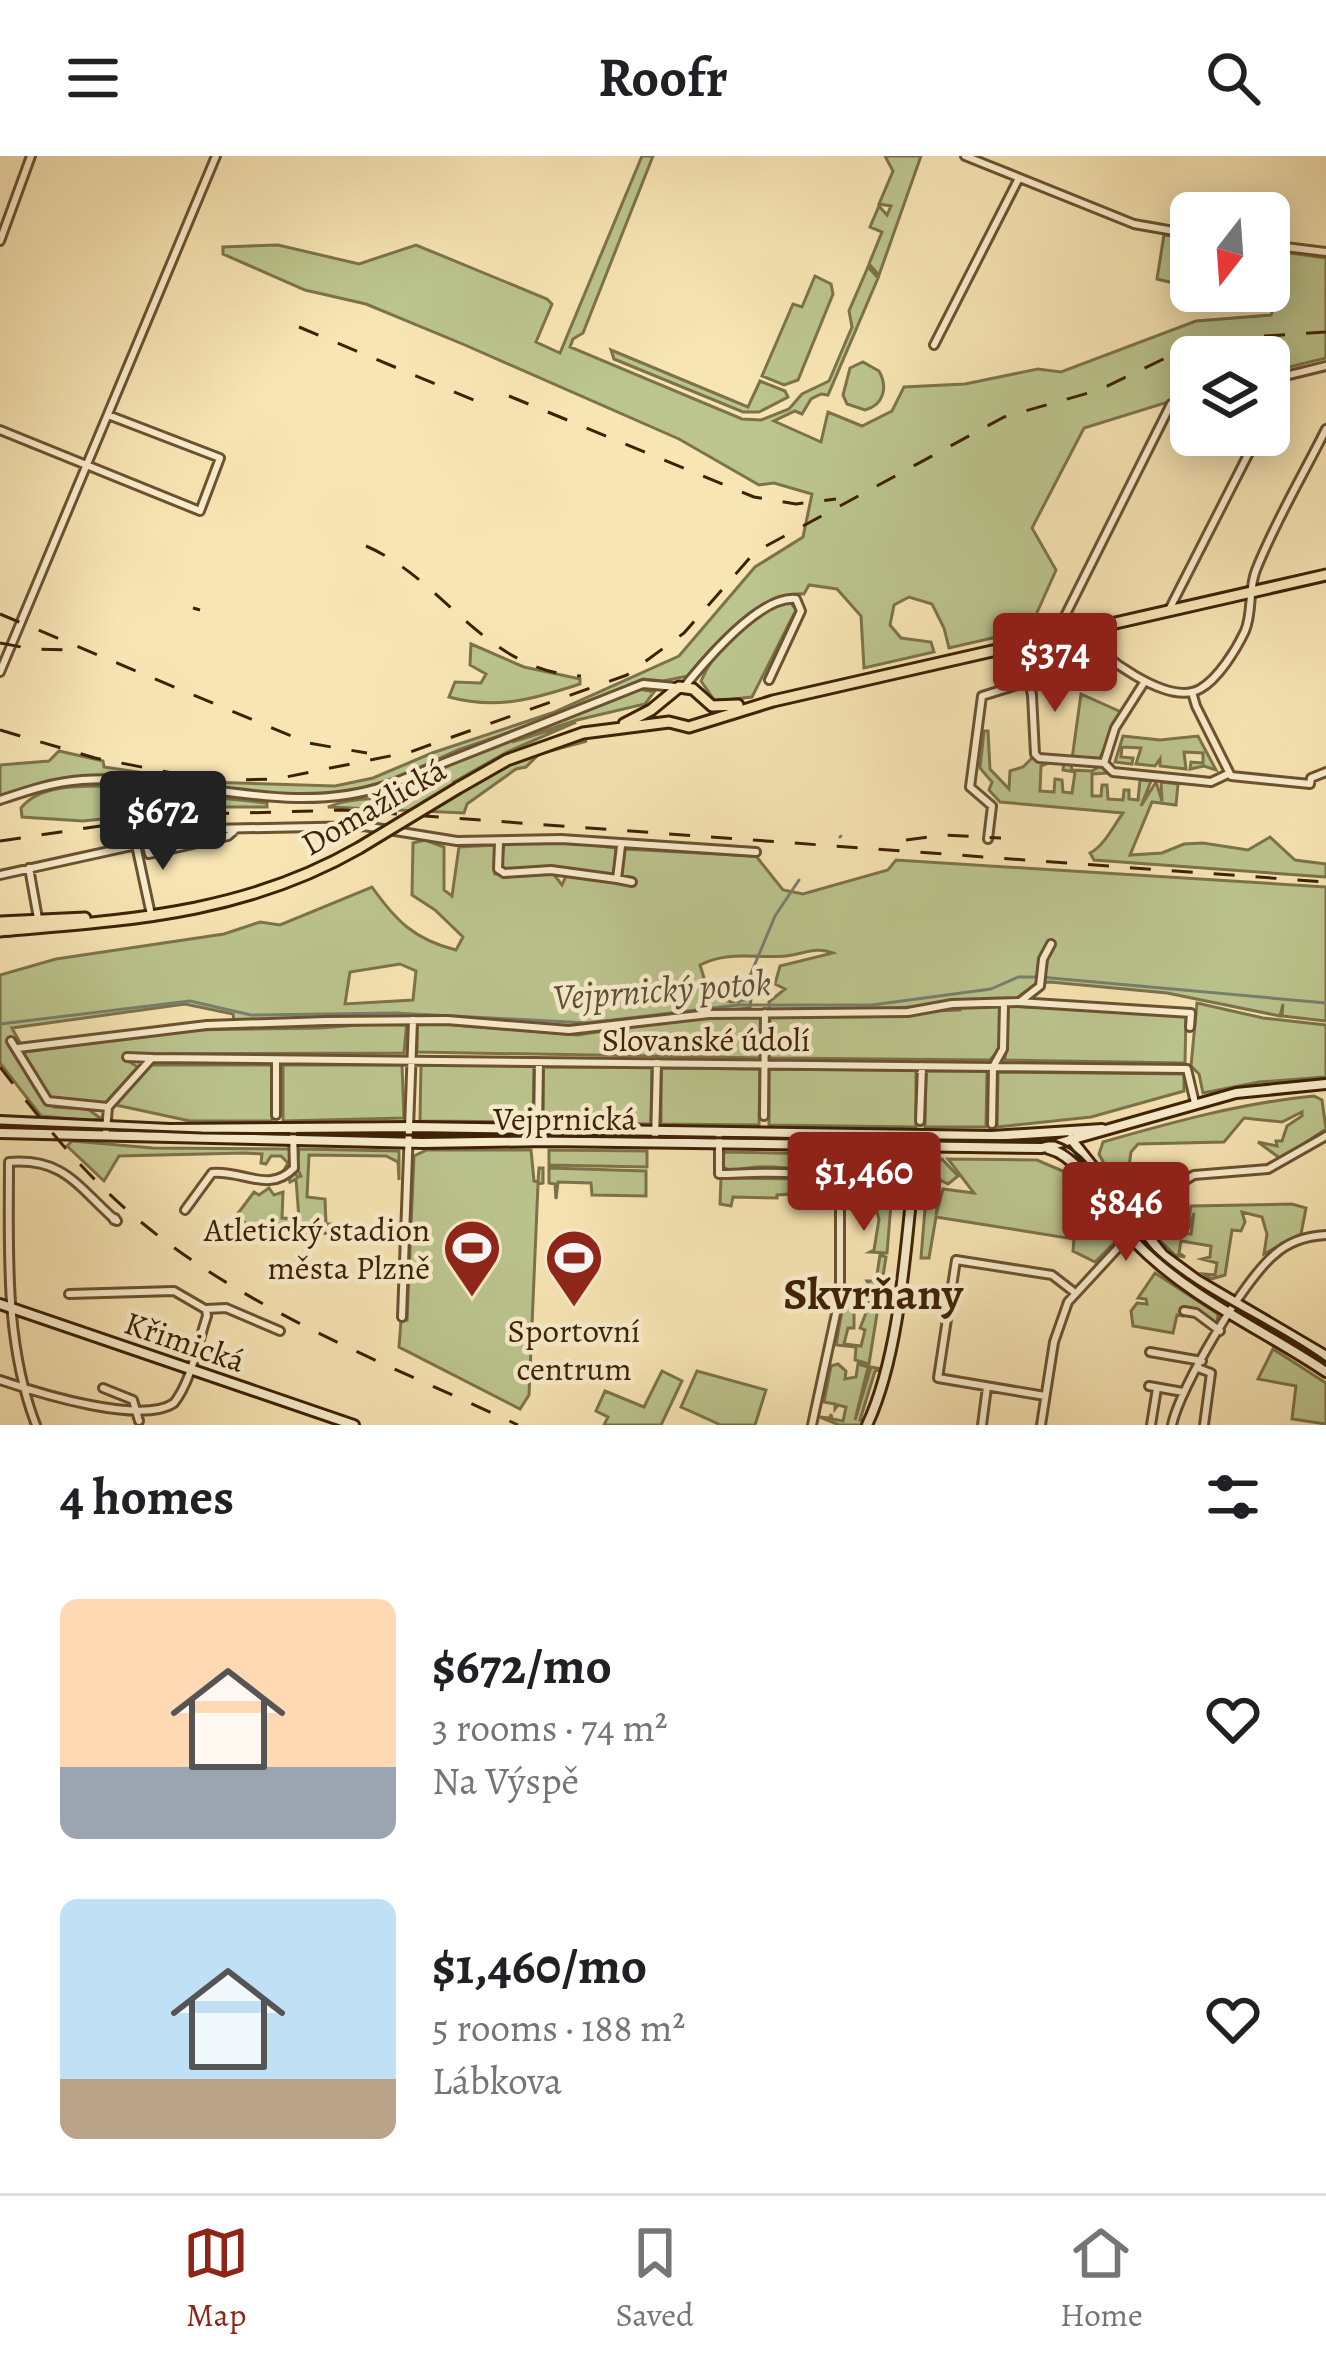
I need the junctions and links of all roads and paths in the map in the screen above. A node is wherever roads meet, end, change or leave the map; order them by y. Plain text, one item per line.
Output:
1 (31, 156) edge
2 (216, 156) edge
3 (965, 156) edge
4 (1018, 178) junction
5 (1170, 230) edge
6 (0, 241) edge
7 (1290, 248) edge
8 (1326, 252) edge
9 (934, 345) dead end
10 (1326, 366) edge
11 (1290, 375) edge
12 (1170, 408) edge
13 (108, 415) junction
14 (1326, 429) edge
15 (0, 430) edge
16 (1247, 456) edge
17 (86, 466) junction
18 (1326, 575) edge
19 (1252, 592) junction
20 (1169, 611) junction
21 (1081, 632) junction
22 (1063, 636) junction
23 (1021, 645) junction
24 (702, 665) junction
25 (0, 673) edge
26 (769, 680) dead end
27 (1144, 681) junction
28 (1030, 682) junction
29 (643, 684) junction
30 (682, 687) junction
31 (1192, 692) junction
32 (701, 698) junction
33 (665, 699) junction
34 (773, 701) junction
35 (669, 722) junction
36 (698, 722) junction
37 (617, 727) junction
38 (1104, 763) junction
39 (1326, 772) edge
40 (1228, 774) junction
41 (0, 800) edge
42 (238, 826) junction
43 (988, 839) dead end
44 (499, 842) junction
45 (146, 843) junction
46 (136, 845) junction
47 (621, 846) junction
48 (756, 852) dead end
49 (29, 868) junction
50 (0, 874) edge
51 (617, 879) junction
52 (632, 882) dead end
53 (150, 913) junction
54 (39, 924) junction
55 (0, 926) edge
56 (1052, 944) dead end
57 (1018, 1002) junction
58 (1004, 1004) junction
59 (765, 1013) junction
60 (413, 1020) junction
61 (1190, 1027) dead end
62 (127, 1058) dead end
63 (152, 1058) junction
64 (411, 1059) junction
65 (276, 1060) junction
66 (539, 1062) junction
67 (657, 1063) junction
68 (766, 1063) junction
69 (922, 1066) junction
70 (993, 1067) junction
71 (1326, 1086) edge
72 (1195, 1103) junction
73 (108, 1107) junction
74 (276, 1114) dead end
75 (764, 1116) dead end
76 (0, 1121) edge
77 (920, 1121) dead end
78 (992, 1124) dead end
79 (412, 1127) junction
80 (1107, 1129) junction
81 (1081, 1130) junction
82 (106, 1132) junction
83 (0, 1133) edge
84 (544, 1134) junction
85 (1053, 1134) junction
86 (293, 1135) junction
87 (1092, 1136) junction
88 (1326, 1136) edge
89 (655, 1137) junction
90 (718, 1138) junction
91 (1073, 1141) junction
92 (411, 1143) junction
93 (904, 1144) junction
94 (925, 1147) junction
95 (1042, 1148) junction
96 (1085, 1153) junction
97 (1072, 1160) junction
98 (837, 1187) junction
99 (872, 1190) dead end
100 (185, 1210) dead end
101 (117, 1222) dead end
102 (1134, 1232) junction
103 (4, 1235) edge
104 (1326, 1235) edge
105 (904, 1250) junction
106 (1074, 1292) junction
107 (69, 1294) dead end
108 (0, 1304) edge
109 (12, 1307) junction
110 (1233, 1309) junction
111 (206, 1310) junction
112 (1184, 1311) dead end
113 (402, 1317) dead end
114 (280, 1331) dead end
115 (1220, 1331) junction
116 (1150, 1352) dead end
117 (1326, 1356) edge
118 (1200, 1364) junction
119 (190, 1368) junction
120 (1326, 1372) edge
121 (0, 1380) edge
122 (987, 1386) junction
123 (23, 1388) junction
124 (103, 1388) dead end
125 (1184, 1392) junction
126 (1045, 1396) junction
127 (140, 1421) junction
128 (36, 1425) edge
129 (354, 1425) edge
130 (812, 1425) edge
131 (868, 1425) edge
132 (982, 1425) edge
133 (1041, 1425) edge
134 (1151, 1425) edge
135 (1172, 1425) edge
136 (1204, 1425) edge

1 - 6 street
2 - 13 street
3 - 4 street
4 - 5 street
4 - 9 street
7 - 8 street
10 - 11 street
12 - 22 street
13 - 17 street
13 - 17 street
14 - 19 street
15 - 17 street
16 - 20 street
17 - 25 street
18 - 19 main road, Domažlická
19 - 20 main road, Domažlická
19 - 31 street
20 - 21 main road, Domažlická
21 - 22 main road, Domažlická
21 - 23 street, Domažlická
21 - 27 street
22 - 23 main road, Domažlická
23 - 28 street
23 - 34 main road, Domažlická
24 - 26 street
24 - 30 street
24 - 32 street
27 - 31 street
27 - 38 street
28 - 38 street
28 - 43 street
29 - 30 street
29 - 33 street
29 - 41 street
30 - 32 main road, Domažlická
30 - 33 main road, Domažlická
31 - 40 street
32 - 34 main road, Domažlická
32 - 36 main road
33 - 35 main road
33 - 37 main road, Domažlická
34 - 36 main road, Domažlická
35 - 36 main road, Domažlická
35 - 37 main road, Domažlická
37 - 53 main road, Domažlická, bridge
38 - 40 street
39 - 40 street
42 - 44 street
42 - 45 street
42 - 45 street
44 - 47 street
44 - 51 street
45 - 46 street
46 - 49 street
46 - 53 street
47 - 48 street
47 - 51 street
49 - 50 street
49 - 54 street
51 - 52 street
53 - 54 main road, Domažlická
54 - 55 main road, Domažlická
56 - 57 street
57 - 58 street
57 - 61 street
58 - 59 street
58 - 70 street
59 - 60 street
59 - 68 street
60 - 64 street
60 - 73 street
62 - 63 street, Slovanské údolí
63 - 65 street, Slovanské údolí
63 - 73 street
64 - 65 street, Slovanské údolí
64 - 66 street, Slovanské údolí
64 - 79 street
65 - 74 street
66 - 67 street, Slovanské údolí
66 - 84 street
67 - 68 street, Slovanské údolí
67 - 89 street
68 - 69 street, Slovanské údolí
68 - 75 street
69 - 70 street, Slovanské údolí
69 - 77 street
70 - 72 street, Slovanské údolí
70 - 78 street
71 - 72 main road, Vejprnická
72 - 80 main road, Vejprnická
73 - 82 street
76 - 82 main road, Vejprnická
79 - 84 main road, Vejprnická
79 - 86 main road, Vejprnická
79 - 92 street
80 - 81 main road, Vejprnická
80 - 87 main road, Vejprnická
81 - 85 main road, Vejprnická
81 - 91 street
82 - 83 main road, Vejprnická
82 - 86 main road, Vejprnická
84 - 89 main road, Vejprnická
84 - 92 main road, Vejprnická
85 - 91 main road
85 - 93 main road, Vejprnická
86 - 92 main road, Vejprnická
86 - 100 street
87 - 91 main road, Vejprnická
87 - 96 street
88 - 102 street
89 - 90 main road, Vejprnická
90 - 93 main road, Vejprnická
90 - 98 street
91 - 95 main road, Vejprnická
91 - 96 main road
91 - 97 street
92 - 113 street
93 - 94 main road, Vejprnická
93 - 105 main road
94 - 95 main road, Vejprnická
94 - 105 main road
95 - 97 main road
96 - 102 main road
97 - 102 main road
98 - 99 street
98 - 130 street
101 - 103 street
102 - 106 street
102 - 110 main road
103 - 109 street
104 - 110 street
105 - 131 main road
106 - 122 street
106 - 126 street
107 - 111 street
108 - 109 main road, Křimická
109 - 119 main road, Křimická
109 - 123 street
110 - 115 street
110 - 117 main road
110 - 120 main road
111 - 114 street
111 - 119 street
112 - 115 street
115 - 118 street
116 - 118 street
118 - 125 street
118 - 136 street
119 - 127 street
119 - 129 main road, Křimická
121 - 123 street
122 - 126 street
122 - 132 street
123 - 127 street
123 - 128 street
124 - 127 street
125 - 134 street
125 - 135 street
126 - 133 street

